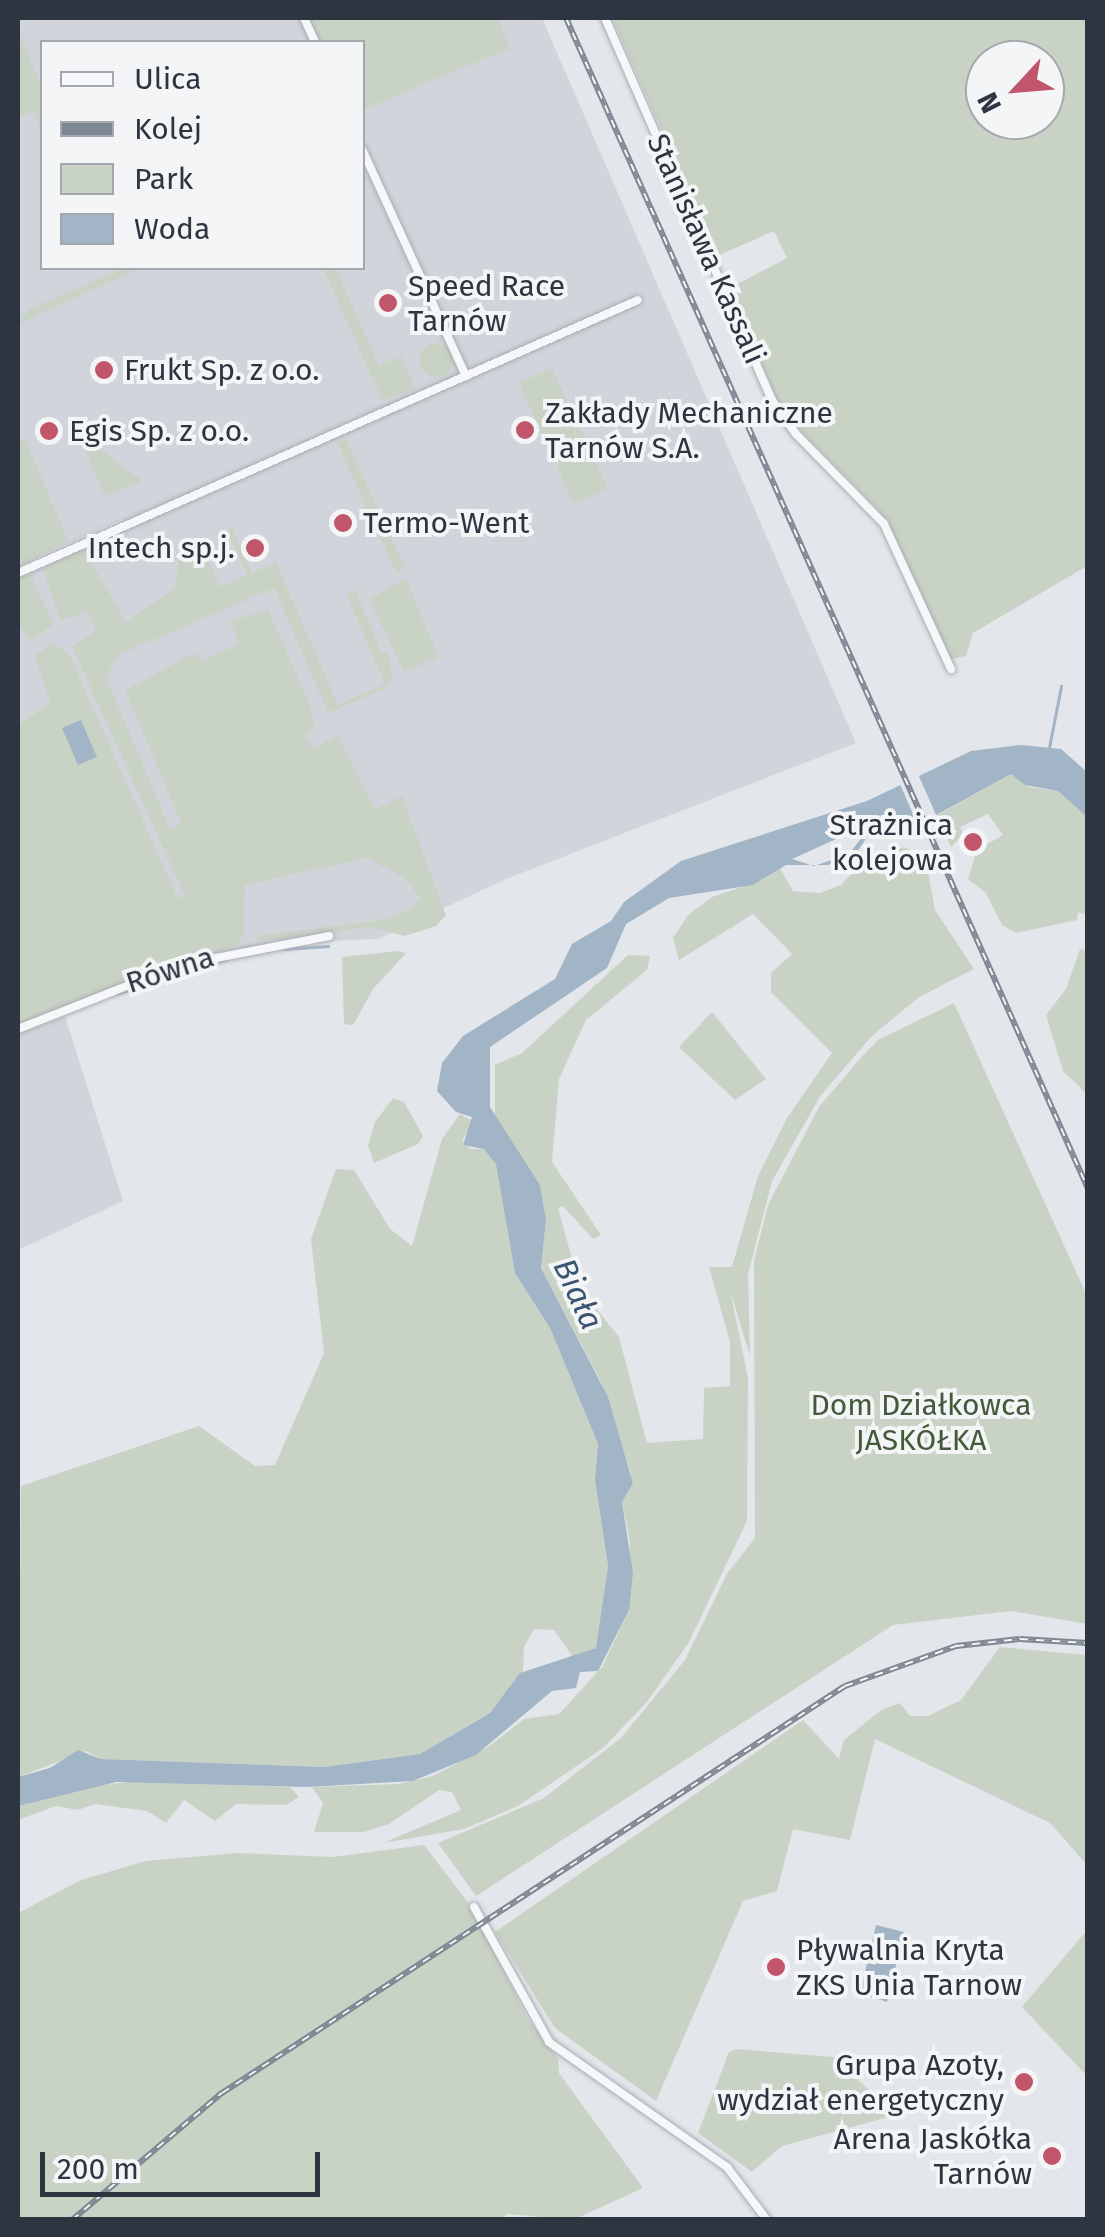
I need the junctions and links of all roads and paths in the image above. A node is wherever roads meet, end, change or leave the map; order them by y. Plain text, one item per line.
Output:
1 (605, 18) edge
2 (365, 156) edge
3 (638, 300) dead end
4 (466, 376) junction
5 (18, 573) edge
6 (950, 669) dead end
7 (329, 936) dead end
8 (18, 1029) edge
9 (474, 1907) dead end
10 (767, 2220) edge

1 - 6 street, Stanisława Kassali
2 - 4 street
3 - 4 street
4 - 5 street
7 - 8 street, Równa
9 - 10 street

